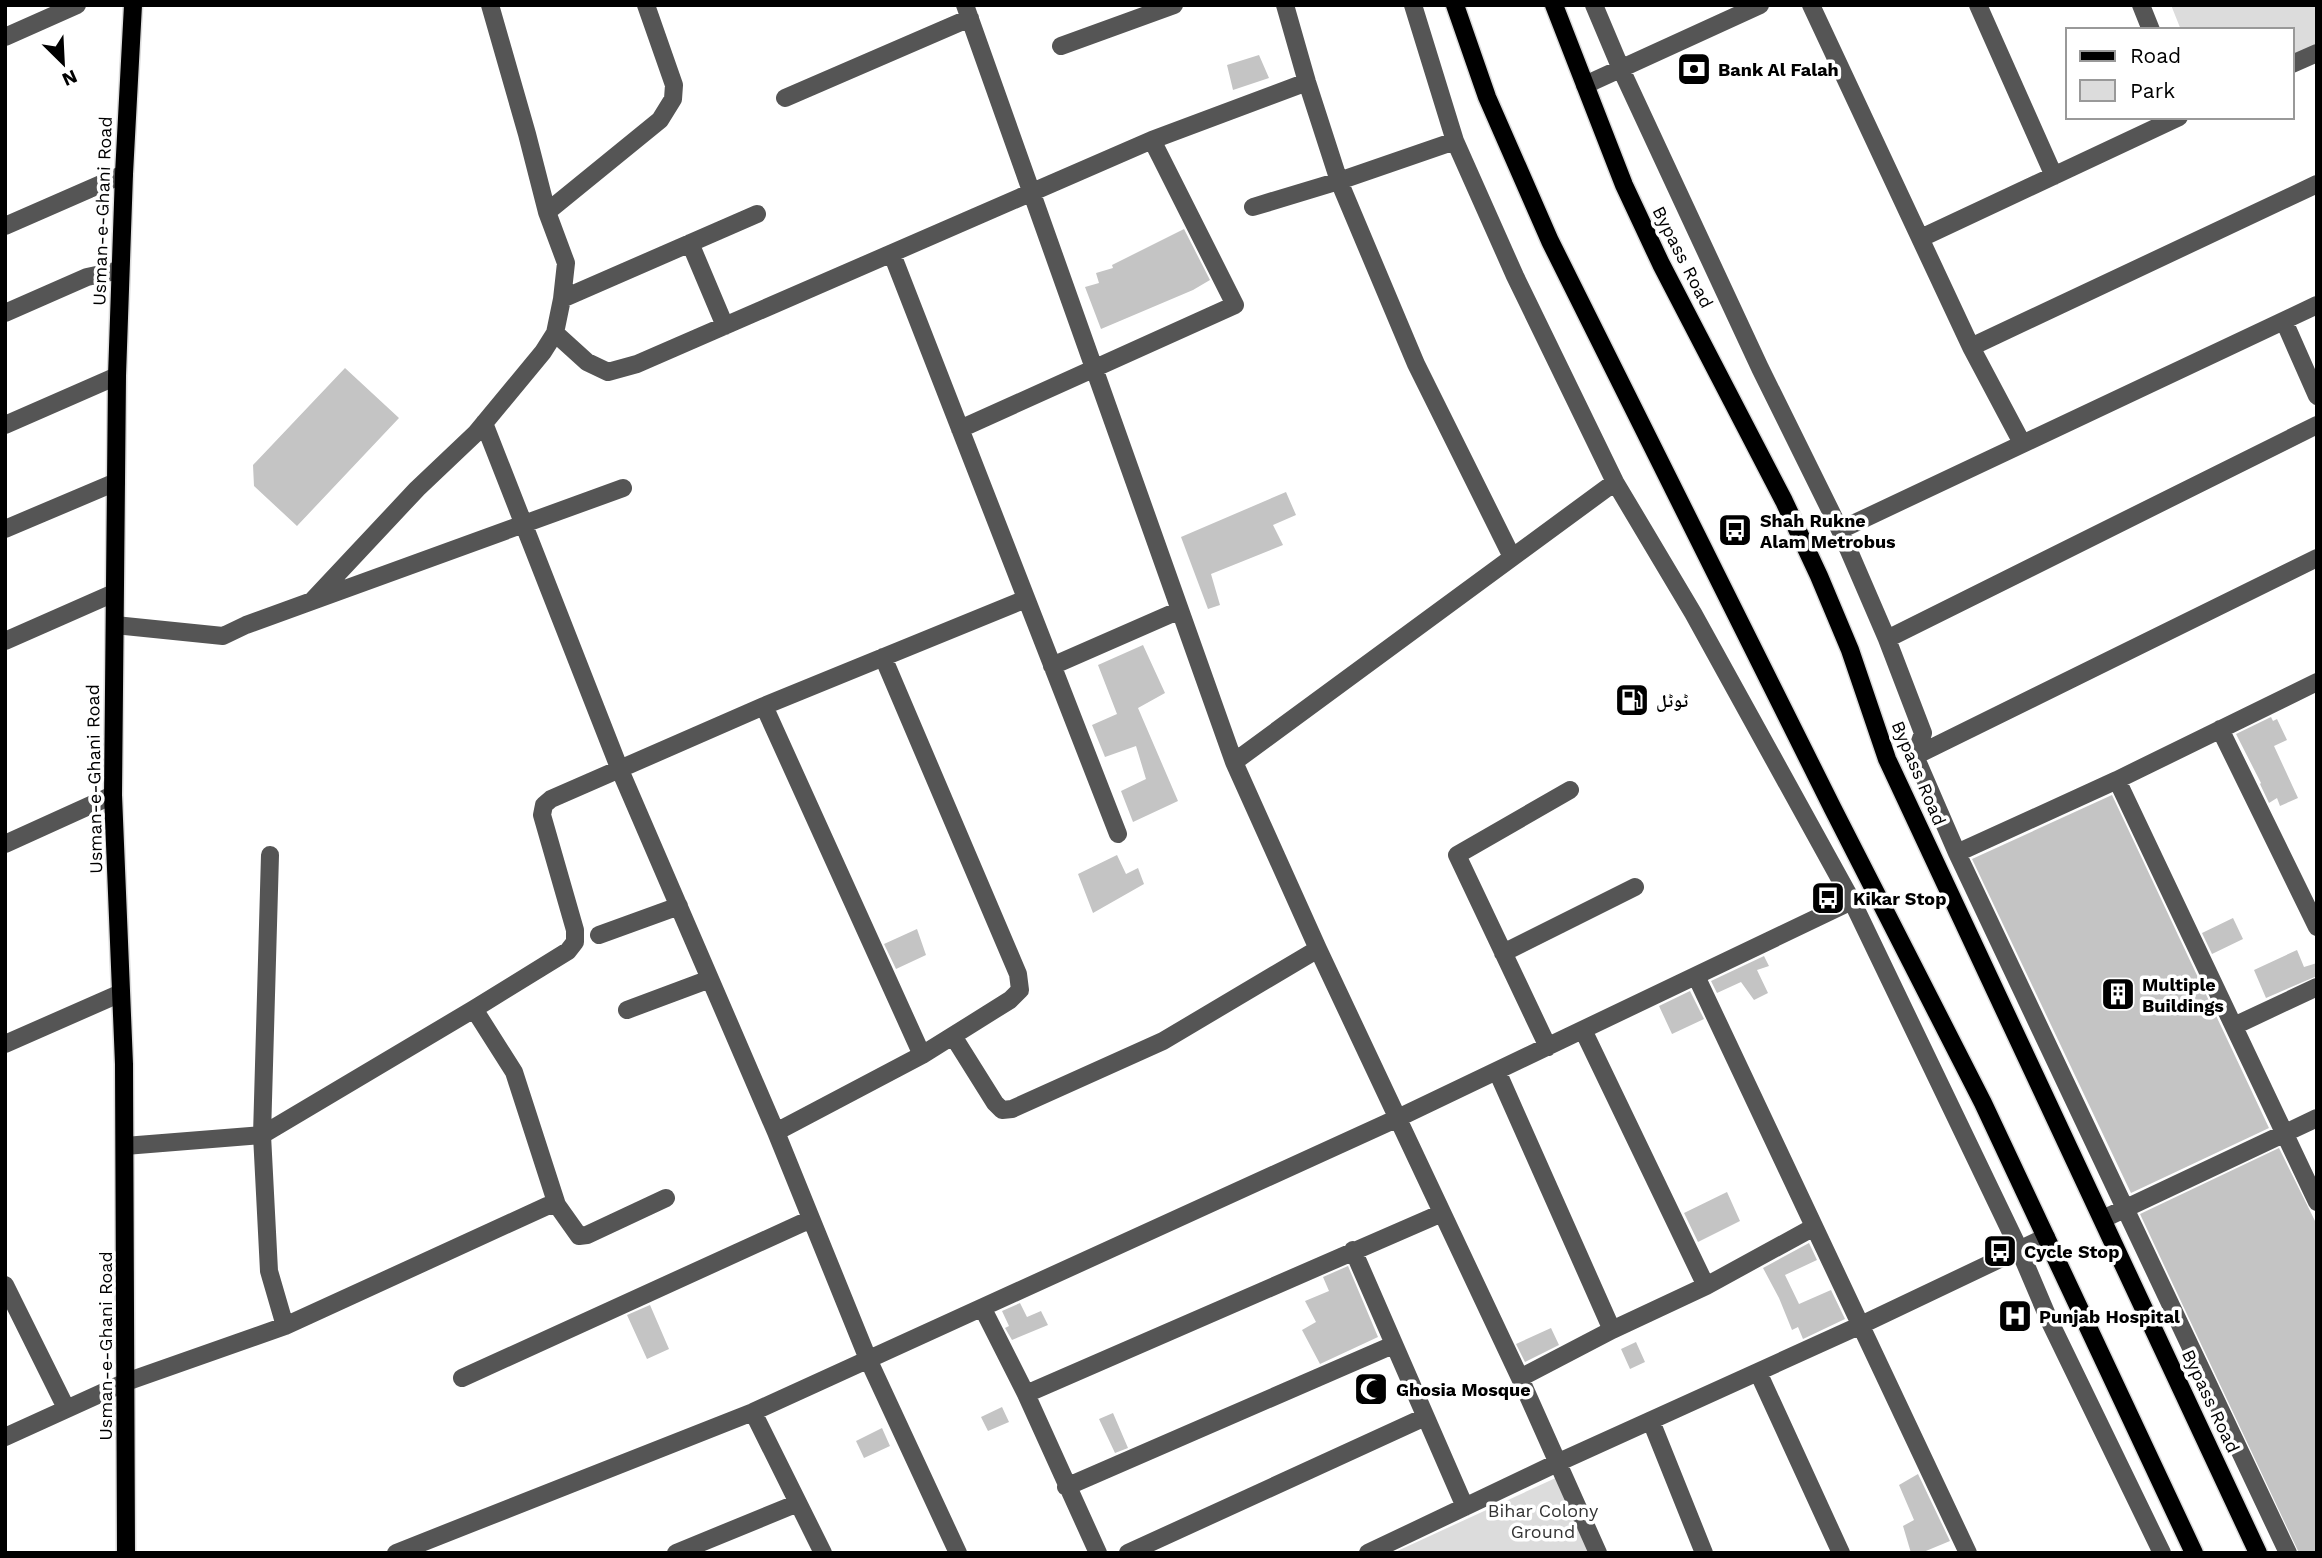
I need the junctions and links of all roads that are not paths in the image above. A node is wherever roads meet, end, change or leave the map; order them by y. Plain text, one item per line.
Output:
1 (77, 5) edge
2 (133, 5) edge
3 (490, 5) edge
4 (646, 5) edge
5 (1174, 5) edge
6 (1285, 5) edge
7 (1413, 5) edge
8 (1455, 5) edge
9 (1555, 5) edge
10 (1594, 5) edge
11 (1760, 5) edge
12 (1811, 5) edge
13 (1978, 5) edge
14 (2141, 5) edge
15 (968, 12) edge
16 (2150, 28) edge
17 (5, 37) edge
18 (1061, 46) dead end
19 (2317, 53) edge
20 (2294, 63) edge
21 (1621, 69) junction
22 (1307, 82) junction
23 (1585, 85) junction
24 (785, 98) dead end
25 (2175, 119) edge
26 (1152, 140) junction
27 (1455, 141) junction
28 (124, 174) junction
29 (2054, 176) junction
30 (1339, 181) junction
31 (2317, 184) edge
32 (1031, 194) junction
33 (1253, 206) dead end
34 (547, 212) junction
35 (757, 214) dead end
36 (5, 226) edge
37 (1921, 238) junction
38 (690, 243) junction
39 (892, 254) junction
40 (120, 271) junction
41 (562, 299) junction
42 (2317, 305) edge
43 (5, 313) edge
44 (2284, 321) junction
45 (725, 326) junction
46 (555, 333) junction
47 (1971, 346) junction
48 (1094, 370) junction
49 (117, 376) junction
50 (2317, 396) edge
51 (484, 423) junction
52 (5, 425) edge
53 (2317, 425) edge
54 (961, 429) junction
55 (2022, 443) junction
56 (116, 482) junction
57 (1615, 482) junction
58 (623, 488) dead end
59 (525, 524) junction
60 (5, 529) edge
61 (1840, 530) junction
62 (1512, 557) junction
63 (2317, 558) edge
64 (114, 593) junction
65 (1026, 599) junction
66 (313, 601) junction
67 (1180, 610) junction
68 (115, 625) junction
69 (1887, 639) junction
70 (5, 641) edge
71 (883, 657) junction
72 (1052, 666) junction
73 (2317, 682) edge
74 (764, 706) junction
75 (2220, 729) junction
76 (1915, 756) junction
77 (1234, 762) junction
78 (620, 770) junction
79 (2116, 780) junction
80 (1570, 790) dead end
81 (113, 796) junction
82 (1118, 834) dead end
83 (5, 844) edge
84 (1957, 853) junction
85 (270, 855) dead end
86 (1634, 887) dead end
87 (1852, 901) junction
88 (680, 906) junction
89 (2317, 927) edge
90 (599, 935) dead end
91 (1318, 949) junction
92 (1503, 953) junction
93 (1696, 976) junction
94 (710, 979) junction
95 (2317, 987) edge
96 (121, 993) junction
97 (474, 1009) junction
98 (627, 1010) dead end
99 (2234, 1026) junction
100 (1583, 1030) junction
101 (953, 1036) junction
102 (5, 1044) edge
103 (1548, 1047) junction
104 (922, 1055) junction
105 (1497, 1071) junction
106 (1398, 1118) junction
107 (2317, 1118) edge
108 (776, 1132) junction
109 (2283, 1134) junction
110 (262, 1135) junction
111 (125, 1146) junction
112 (666, 1198) dead end
113 (2317, 1202) edge
114 (556, 1205) junction
115 (2124, 1208) junction
116 (1441, 1213) junction
117 (811, 1219) junction
118 (2103, 1219) junction
119 (1814, 1227) junction
120 (2046, 1237) junction
121 (2019, 1249) junction
122 (1353, 1250) junction
123 (5, 1285) edge
124 (1706, 1286) junction
125 (983, 1309) junction
126 (1861, 1325) junction
127 (285, 1326) junction
128 (1612, 1330) junction
129 (1393, 1345) junction
130 (868, 1359) junction
131 (1758, 1372) junction
132 (462, 1378) dead end
133 (1520, 1378) junction
134 (126, 1382) junction
135 (1026, 1394) junction
136 (66, 1408) junction
137 (753, 1412) junction
138 (1425, 1417) junction
139 (1651, 1421) junction
140 (5, 1437) edge
141 (1557, 1464) junction
142 (1066, 1487) junction
143 (798, 1503) junction
144 (1465, 1507) junction
145 (423, 1548) edge
146 (126, 1553) edge
147 (396, 1553) edge
148 (676, 1553) edge
149 (823, 1553) edge
150 (958, 1553) edge
151 (1098, 1553) edge
152 (1128, 1553) edge
153 (1368, 1553) edge
154 (1598, 1553) edge
155 (1704, 1553) edge
156 (1841, 1553) edge
157 (1968, 1553) edge
158 (2162, 1553) edge
159 (2194, 1553) edge
160 (2258, 1553) edge
161 (2288, 1553) edge

1 - 17 street
2 - 28 main road, Usman-e-Ghani Road
3 - 34 street
4 - 34 street
5 - 18 street
6 - 22 street
7 - 27 street
8 - 120 main road
9 - 23 main road, Bypass Road
10 - 21 street
11 - 21 street
12 - 37 street
13 - 29 street
14 - 16 street
15 - 24 street
15 - 32 street
19 - 20 street
21 - 23 street
21 - 61 street
22 - 26 street
22 - 30 street
23 - 118 main road, Bypass Road
25 - 29 street
26 - 32 street
26 - 48 street
27 - 30 street
27 - 57 street
28 - 36 street
28 - 40 main road, Usman-e-Ghani Road
29 - 37 street
30 - 33 street
30 - 62 street
31 - 47 street
32 - 39 street
32 - 48 street
34 - 41 street
35 - 38 street
37 - 47 street
38 - 41 street
38 - 45 street
39 - 45 street
39 - 54 street
40 - 43 street
40 - 49 main road, Usman-e-Ghani Road
41 - 46 street
42 - 44 street
44 - 50 street
44 - 55 street
45 - 46 street
46 - 51 street
47 - 55 street
48 - 54 street
48 - 67 street
49 - 52 street
49 - 56 main road, Usman-e-Ghani Road
51 - 59 street
51 - 66 street
53 - 69 street
54 - 65 street
55 - 61 street
56 - 60 street
56 - 64 main road, Usman-e-Ghani Road
57 - 62 street
57 - 87 street
58 - 59 street
59 - 66 street
59 - 78 street
61 - 69 street
62 - 77 street
63 - 76 street
64 - 68 main road, Usman-e-Ghani Road
64 - 70 street
65 - 71 street
65 - 72 street
66 - 68 street
67 - 72 street
67 - 77 street
68 - 81 main road, Usman-e-Ghani Road
69 - 76 street
71 - 74 street
71 - 101 street
72 - 82 street
73 - 75 street
74 - 78 street
74 - 104 street
75 - 79 street
75 - 89 street
76 - 84 street
77 - 91 street
78 - 88 street
78 - 97 street
79 - 84 street
79 - 99 street
80 - 92 street
81 - 83 street
81 - 96 main road, Usman-e-Ghani Road
84 - 115 street
85 - 110 street
86 - 92 street
87 - 93 street
87 - 121 street
88 - 90 street
88 - 94 street
91 - 101 street
91 - 106 street
92 - 103 street
93 - 100 street
93 - 119 street
94 - 98 street
94 - 108 street
95 - 99 street
96 - 102 street
96 - 111 main road, Usman-e-Ghani Road
97 - 110 street
97 - 114 street
99 - 109 street
100 - 103 street
100 - 124 street
101 - 104 street
103 - 105 street
104 - 108 street
105 - 106 street
105 - 128 street
106 - 116 street
106 - 125 street
107 - 109 street
108 - 117 street
109 - 113 street
109 - 115 street
110 - 111 street
110 - 127 street
111 - 134 main road, Usman-e-Ghani Road
112 - 114 street
114 - 127 street
115 - 118 street
115 - 161 street
116 - 122 street
116 - 133 street
117 - 130 street
117 - 132 street
118 - 160 main road, Bypass Road
119 - 124 street
119 - 126 street
120 - 121 street
120 - 159 main road
121 - 126 street
121 - 158 street
122 - 129 street
122 - 135 street
123 - 136 street
124 - 128 street
125 - 130 street
125 - 135 street
126 - 131 street
126 - 157 street
127 - 134 street
128 - 133 street
129 - 138 street
129 - 142 street
130 - 137 street
130 - 150 street
131 - 139 street
131 - 156 street
133 - 141 street
134 - 136 street
134 - 146 main road, Usman-e-Ghani Road
135 - 142 street
136 - 140 street
137 - 143 street
137 - 145 street
138 - 144 street
138 - 152 street
139 - 141 street
139 - 155 street
141 - 144 street
141 - 154 street
142 - 151 street
143 - 148 street
143 - 149 street
144 - 153 street
145 - 147 street

